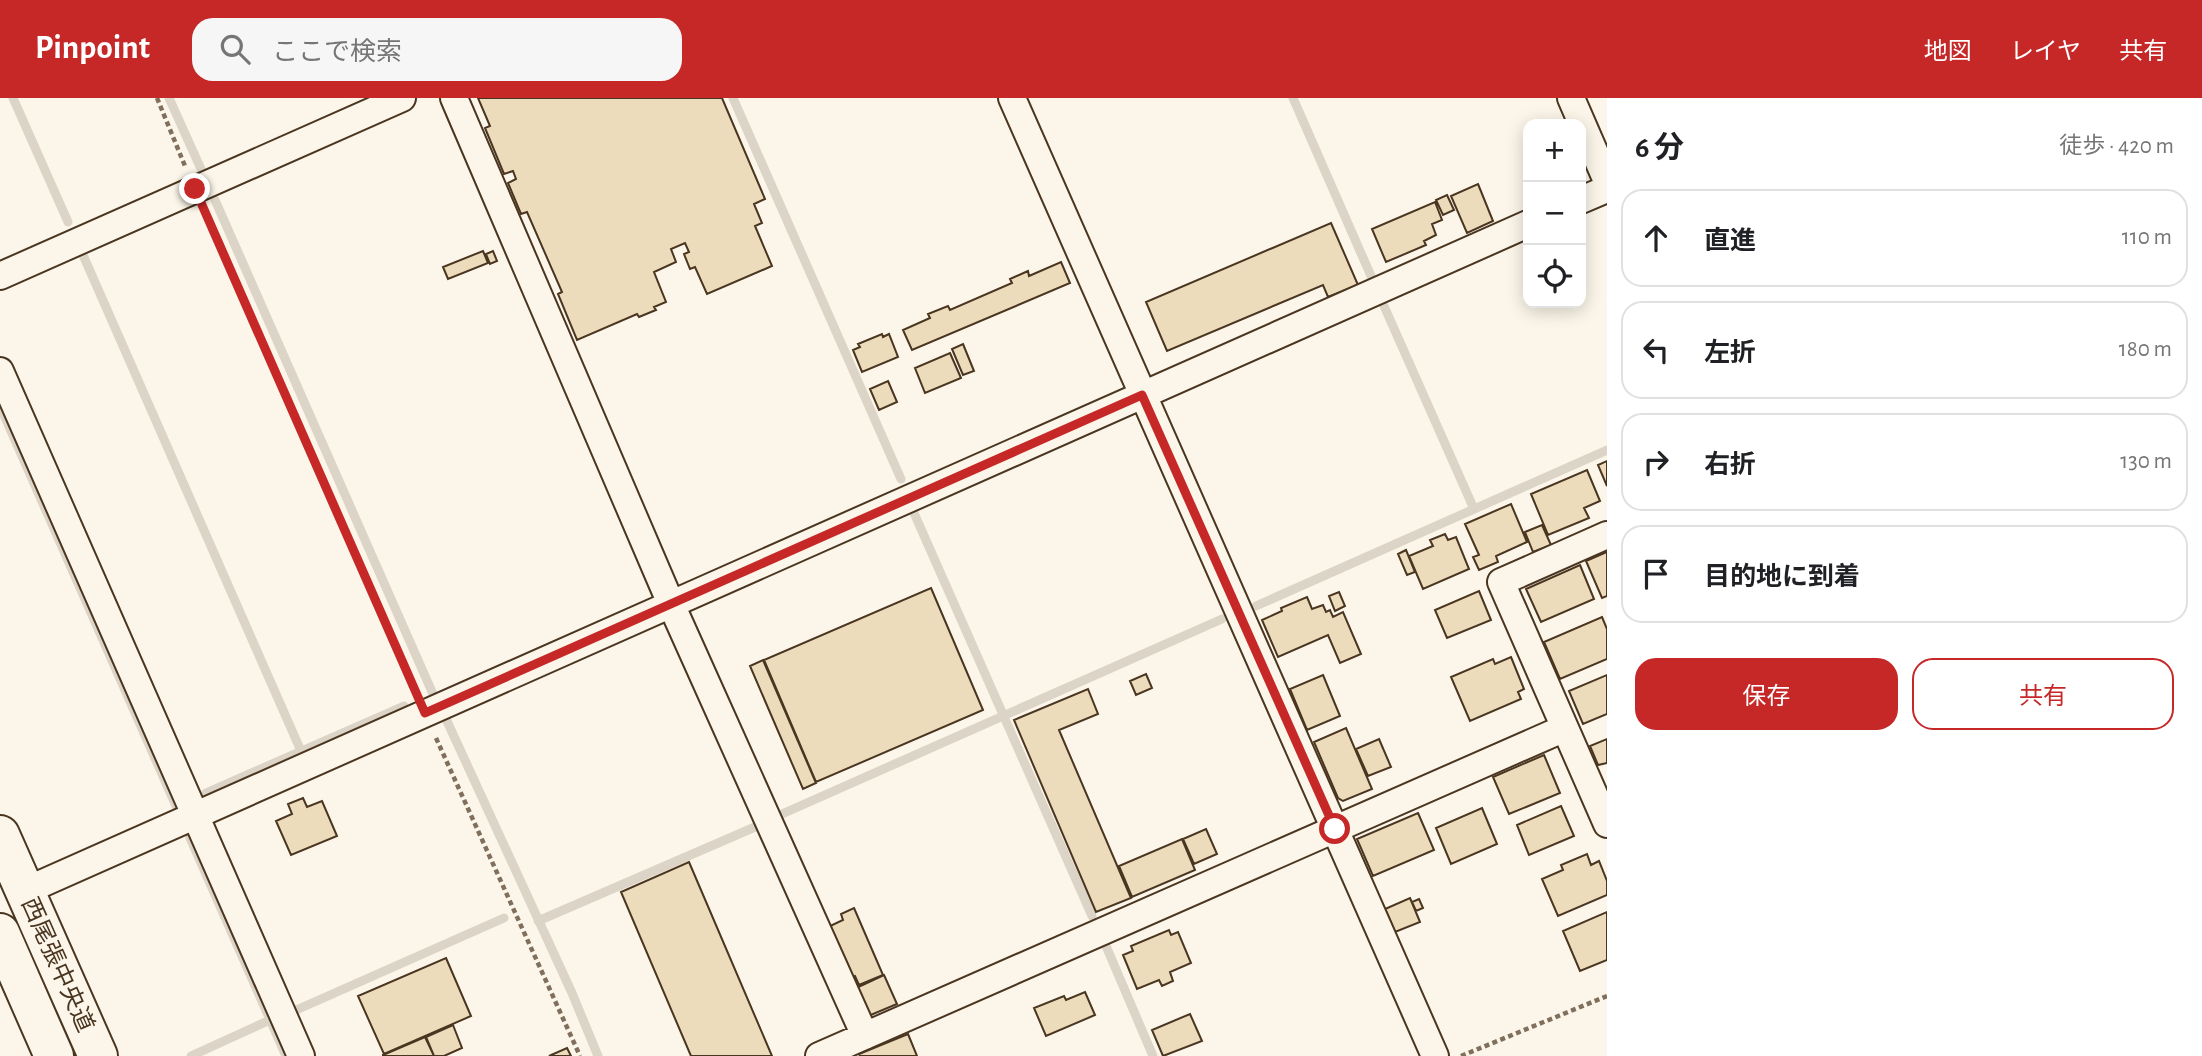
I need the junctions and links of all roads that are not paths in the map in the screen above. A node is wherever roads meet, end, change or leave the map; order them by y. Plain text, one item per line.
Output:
1 (402, 98) edge
2 (454, 98) edge
3 (1012, 98) edge
4 (1571, 98) edge
5 (1607, 181) edge
6 (1607, 189) edge
7 (1586, 198) edge
8 (1523, 225) edge
9 (0, 276) edge
10 (0, 372) edge
11 (1142, 395) junction
12 (1607, 535) edge
13 (671, 604) junction
14 (1565, 728) junction
15 (195, 815) junction
16 (1607, 824) edge
17 (1335, 829) junction
18 (0, 835) edge
19 (25, 891) junction
20 (0, 933) edge
21 (865, 1036) junction
22 (54, 1056) edge
23 (97, 1056) edge
24 (301, 1056) edge
25 (819, 1056) edge
26 (1435, 1056) edge

1 - 9 street
2 - 13 street
3 - 11 street
4 - 5 street
6 - 7 street
8 - 11 street
10 - 15 street
11 - 13 street
11 - 17 street
12 - 14 street
13 - 15 street
13 - 21 street
14 - 16 street
14 - 17 street
15 - 19 street
15 - 24 street
17 - 21 street
17 - 26 street
18 - 19 main road, 西尾張中央道
19 - 23 main road, 西尾張中央道
20 - 22 main road, 西尾張中央道
21 - 25 street

